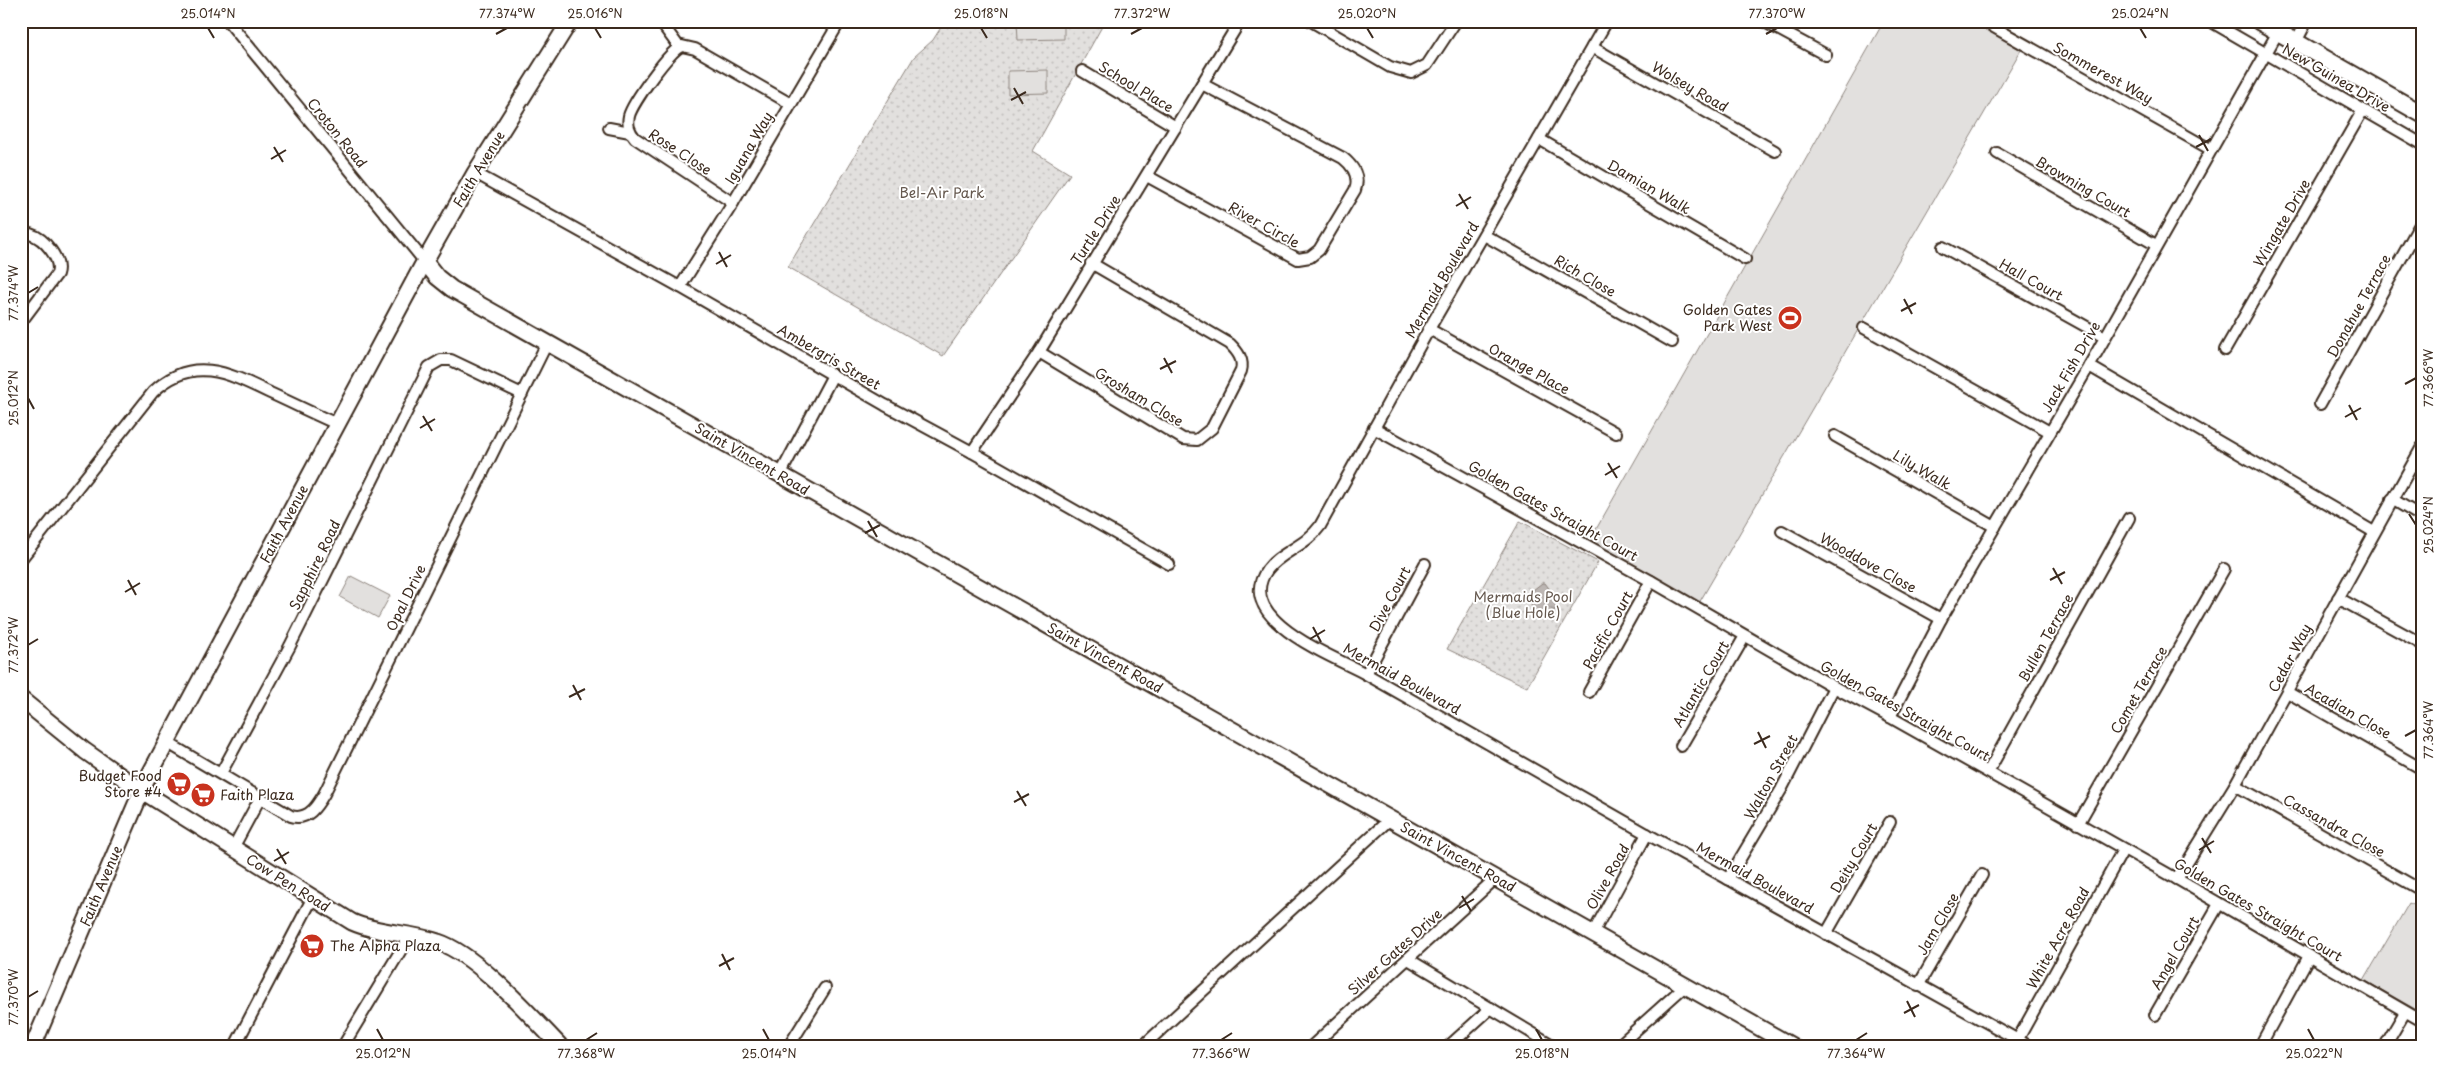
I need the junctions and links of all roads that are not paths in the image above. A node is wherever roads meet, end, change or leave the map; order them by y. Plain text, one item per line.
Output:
1 (228, 21) edge
2 (570, 21) edge
3 (840, 21) edge
4 (1311, 21) edge
5 (1456, 21) edge
6 (1607, 21) edge
7 (1763, 21) edge
8 (1983, 21) edge
9 (2210, 21) edge
10 (2259, 21) edge
11 (2307, 21) edge
12 (1236, 23) edge
13 (665, 28) dead end
14 (2278, 32) junction
15 (2296, 42) junction
16 (679, 46) junction
17 (1592, 47) junction
18 (2264, 53) junction
19 (1826, 55) dead end
20 (1082, 71) dead end
21 (1202, 84) junction
22 (791, 104) junction
23 (2363, 110) junction
24 (2422, 114) edge
25 (1176, 127) junction
26 (609, 128) dead end
27 (630, 132) junction
28 (1539, 139) junction
29 (2422, 144) edge
30 (2210, 149) junction
31 (1775, 151) dead end
32 (1996, 153) dead end
33 (475, 173) junction
34 (1147, 176) junction
35 (733, 203) junction
36 (2422, 221) edge
37 (1484, 235) junction
38 (21, 238) edge
39 (2156, 245) junction
40 (1943, 247) dead end
41 (1745, 259) dead end
42 (424, 262) junction
43 (1091, 263) junction
44 (680, 287) junction
45 (21, 322) edge
46 (1864, 328) dead end
47 (1429, 329) junction
48 (2105, 337) junction
49 (1672, 342) dead end
50 (547, 343) junction
51 (2226, 350) dead end
52 (1039, 352) junction
53 (2089, 366) junction
54 (833, 375) junction
55 (522, 394) junction
56 (2320, 404) dead end
57 (337, 424) junction
58 (1374, 428) junction
59 (2050, 432) junction
60 (1616, 433) dead end
61 (1835, 436) dead end
62 (2422, 447) edge
63 (972, 452) junction
64 (780, 475) junction
65 (2392, 499) junction
66 (2422, 517) edge
67 (2129, 518) dead end
68 (1995, 528) junction
69 (1782, 530) dead end
70 (2374, 532) junction
71 (21, 558) edge
72 (1169, 564) dead end
73 (1425, 564) dead end
74 (2224, 569) dead end
75 (1651, 582) junction
76 (2338, 598) junction
77 (1942, 619) junction
78 (1745, 636) junction
79 (2422, 644) edge
80 (1366, 674) junction
81 (1834, 688) junction
82 (1588, 692) dead end
83 (2287, 692) junction
84 (21, 698) edge
85 (1890, 717) junction
86 (168, 743) junction
87 (1681, 746) dead end
88 (2422, 769) edge
89 (1988, 772) junction
90 (221, 773) junction
91 (2235, 785) junction
92 (142, 791) junction
93 (260, 798) junction
94 (1390, 819) junction
95 (1890, 822) dead end
96 (2078, 824) junction
97 (1648, 834) junction
98 (233, 848) junction
99 (2123, 850) junction
100 (1982, 875) dead end
101 (1496, 878) junction
102 (1728, 879) junction
103 (2178, 879) junction
104 (2419, 889) dead end
105 (312, 899) junction
106 (2219, 904) junction
107 (1593, 933) junction
108 (1826, 934) junction
109 (410, 935) junction
110 (2309, 956) junction
111 (1408, 959) junction
112 (1686, 985) junction
113 (1918, 986) junction
114 (824, 988) dead end
115 (1491, 1008) junction
116 (2405, 1012) junction
117 (2154, 1015) dead end
118 (2422, 1021) edge
119 (2018, 1039) junction
120 (554, 1044) edge
121 (33, 1046) edge
122 (235, 1046) edge
123 (343, 1046) edge
124 (789, 1046) edge
125 (1143, 1046) edge
126 (1312, 1046) edge
127 (1449, 1046) edge
128 (1554, 1046) edge
129 (1618, 1046) edge
130 (1792, 1046) edge
131 (2029, 1046) edge
132 (2260, 1046) edge
133 (2385, 1046) edge

1 - 42 street, Croton Road
2 - 33 street, Faith Avenue
3 - 22 street, Iguana Way
4 - 5 street
6 - 17 street, Mermaid Boulevard
7 - 19 street
8 - 30 street, Sommerest Way
9 - 18 street, New Guinea Drive
10 - 14 main road
11 - 15 street
12 - 21 street, Turtle Drive
13 - 16 street
14 - 15 main road
14 - 18 street, Jack Fish Drive
15 - 24 main road
16 - 22 street
16 - 27 street, Rose Close
17 - 28 street, Mermaid Boulevard
17 - 31 street, Wolsey Road
18 - 23 street, New Guinea Drive
18 - 30 street, Jack Fish Drive
20 - 25 street, School Place
21 - 25 street, Turtle Drive
21 - 34 street, River Circle
22 - 35 street, Iguana Way
23 - 29 street, New Guinea Drive
23 - 51 street, Wingate Drive
25 - 34 street, Turtle Drive
26 - 27 street
27 - 35 street, Rose Close
28 - 37 street, Mermaid Boulevard
28 - 41 street, Damian Walk
30 - 39 street, Jack Fish Drive
32 - 39 street, Browning Court
33 - 42 street, Faith Avenue
33 - 44 street, Ambergris Street
34 - 43 street, Turtle Drive
35 - 44 street, Iguana Way
36 - 56 street, Donahue Terrace
37 - 47 street, Mermaid Boulevard
37 - 49 street, Rich Close
38 - 45 street
39 - 48 street, Jack Fish Drive
40 - 48 street, Hall Court
42 - 50 street, Saint Vincent Road
42 - 57 street, Faith Avenue
43 - 52 street, Turtle Drive
43 - 52 street, Grosham Close
44 - 54 street, Ambergris Street
46 - 59 street
47 - 58 street, Mermaid Boulevard
47 - 60 street, Orange Place
48 - 53 street, Jack Fish Drive
50 - 55 street, Opal Drive
50 - 64 street, Saint Vincent Road
52 - 63 street, Turtle Drive
53 - 59 street, Jack Fish Drive
53 - 70 street
54 - 63 street, Ambergris Street
54 - 64 street
55 - 90 street, Sapphire Road
55 - 93 street, Opal Drive
57 - 71 street
57 - 86 street, Faith Avenue
58 - 75 street, Golden Gates Straight Court
58 - 80 street, Mermaid Boulevard
59 - 68 street, Jack Fish Drive
61 - 68 street, Lily Walk
62 - 65 street, Cedar Way
63 - 72 street, Ambergris Street
64 - 94 street, Saint Vincent Road
65 - 66 street
65 - 70 street, Cedar Way
67 - 89 street, Bullen Terrace
68 - 77 street, Jack Fish Drive
69 - 77 street, Wooddove Close
70 - 76 street, Cedar Way
73 - 80 street, Dive Court
74 - 96 street, Comet Terrace
75 - 78 street, Golden Gates Straight Court
75 - 82 street, Pacific Court
76 - 79 street
76 - 83 street, Cedar Way
77 - 85 street, Jack Fish Drive
78 - 81 street, Golden Gates Straight Court
78 - 87 street, Atlantic Court
80 - 97 street, Mermaid Boulevard
81 - 85 street, Golden Gates Straight Court
81 - 102 street, Walton Street
83 - 88 street, Acadian Close
83 - 91 street, Cedar Way
84 - 92 street, Cow Pen Road
85 - 89 street, Golden Gates Straight Court
86 - 90 street
86 - 92 street, Faith Avenue
89 - 96 street, Golden Gates Straight Court
90 - 93 street
91 - 103 street, Cedar Way
91 - 104 street, Cassandra Close
92 - 98 street, Cow Pen Road
92 - 121 street, Faith Avenue
93 - 98 street
94 - 101 street, Saint Vincent Road
94 - 125 street
95 - 108 street, Deity Court
96 - 99 street, Golden Gates Straight Court
97 - 102 street, Mermaid Boulevard
97 - 107 street, Olive Road
98 - 105 street, Cow Pen Road
99 - 103 street, Golden Gates Straight Court
99 - 119 street, White Acre Road
100 - 113 street, Jam Close
101 - 107 street, Saint Vincent Road
101 - 111 street, Silver Gates Drive
102 - 108 street, Mermaid Boulevard
103 - 106 street, Golden Gates Straight Court
105 - 109 street, Cow Pen Road
105 - 122 street
106 - 110 street, Golden Gates Straight Court
106 - 117 street, Angel Court
107 - 112 street, Saint Vincent Road
108 - 113 street, Mermaid Boulevard
109 - 120 street, Cow Pen Road
109 - 123 street
110 - 116 street, Golden Gates Straight Court
110 - 132 street
111 - 115 street
111 - 126 street, Silver Gates Drive
112 - 129 street
112 - 130 street, Saint Vincent Road
113 - 119 street, Mermaid Boulevard
114 - 124 street
115 - 127 street
115 - 128 street
116 - 118 street, Golden Gates Straight Court
116 - 133 street
119 - 131 street, Mermaid Boulevard

